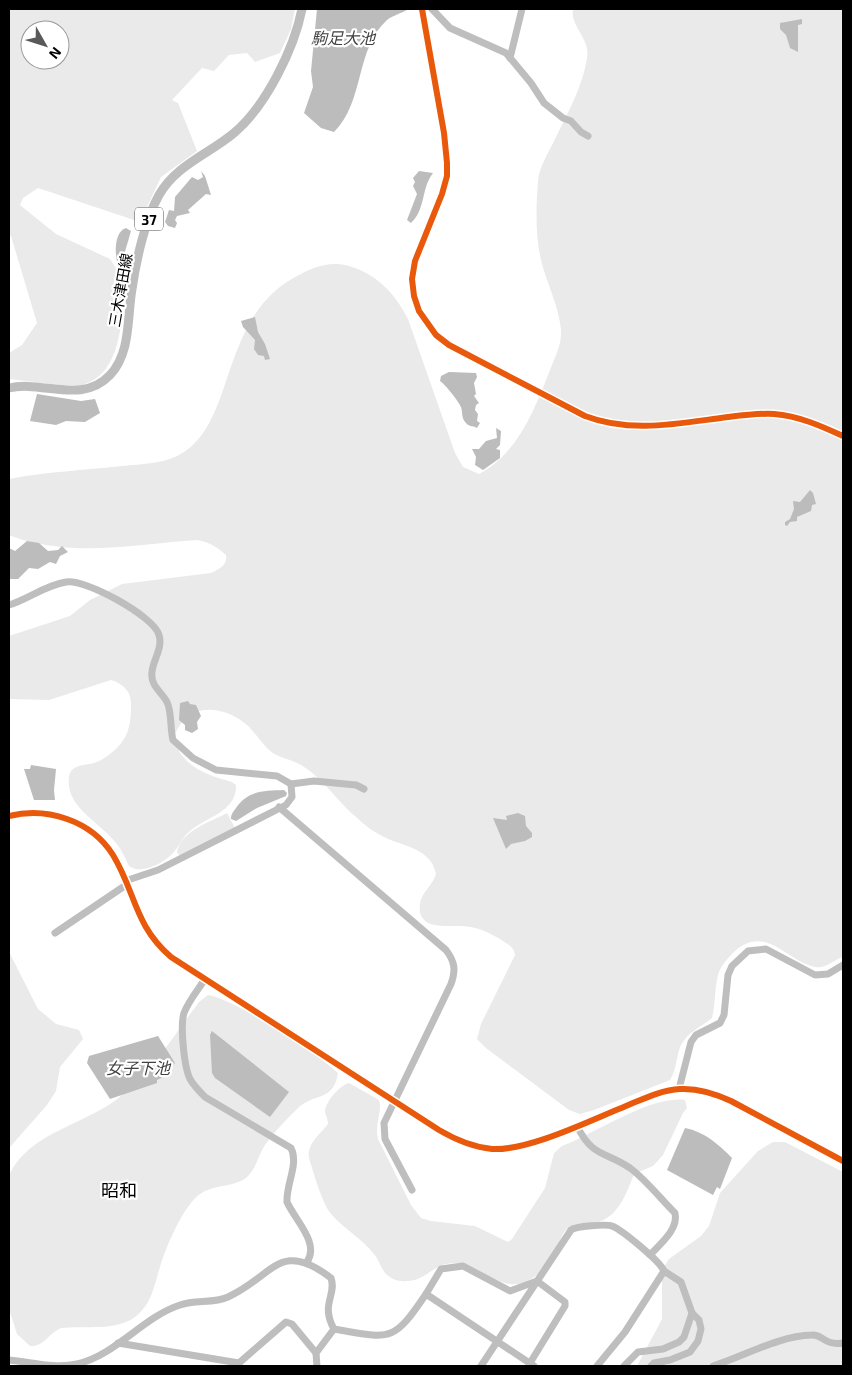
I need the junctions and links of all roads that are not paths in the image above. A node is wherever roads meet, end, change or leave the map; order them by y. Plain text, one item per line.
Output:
1 (302, 9) edge
2 (422, 9) edge
3 (432, 9) edge
4 (522, 9) edge
5 (510, 58) junction
6 (588, 136) dead end
7 (9, 388) edge
8 (843, 436) edge
9 (9, 605) edge
10 (291, 784) junction
11 (364, 789) dead end
12 (279, 808) junction
13 (9, 816) edge
14 (126, 883) junction
15 (55, 933) dead end
16 (843, 965) edge
17 (205, 979) junction
18 (679, 1089) junction
19 (394, 1099) junction
20 (577, 1126) junction
21 (842, 1157) edge
22 (412, 1190) dead end
23 (650, 1256) junction
24 (307, 1262) junction
25 (664, 1271) junction
26 (537, 1282) junction
27 (426, 1294) junction
28 (692, 1313) junction
29 (334, 1329) junction
30 (497, 1342) junction
31 (118, 1343) junction
32 (843, 1343) edge
33 (316, 1353) junction
34 (9, 1360) edge
35 (239, 1365) edge
36 (532, 1365) edge
37 (317, 1366) edge
38 (481, 1366) edge
39 (597, 1366) edge
40 (624, 1366) edge
41 (651, 1366) edge
42 (713, 1366) edge

1 - 7 main road, 三木津田線 / 37
2 - 8 street
3 - 5 street
4 - 5 street
5 - 6 street
9 - 10 street
10 - 11 street
10 - 12 street
12 - 14 street
12 - 19 street
13 - 14 street
14 - 15 street
14 - 17 street
16 - 18 street
17 - 19 street
17 - 24 street
18 - 20 street
18 - 21 street
19 - 20 street
19 - 22 street
20 - 23 street
23 - 25 street
23 - 26 street
24 - 29 street
24 - 31 street
25 - 28 street
25 - 39 street
26 - 27 street
26 - 30 street
26 - 36 street
27 - 29 street
27 - 30 street
28 - 40 street
28 - 41 street
29 - 33 street
30 - 36 street
30 - 38 street
31 - 34 street
31 - 35 street
32 - 42 street
33 - 35 street
33 - 37 street

